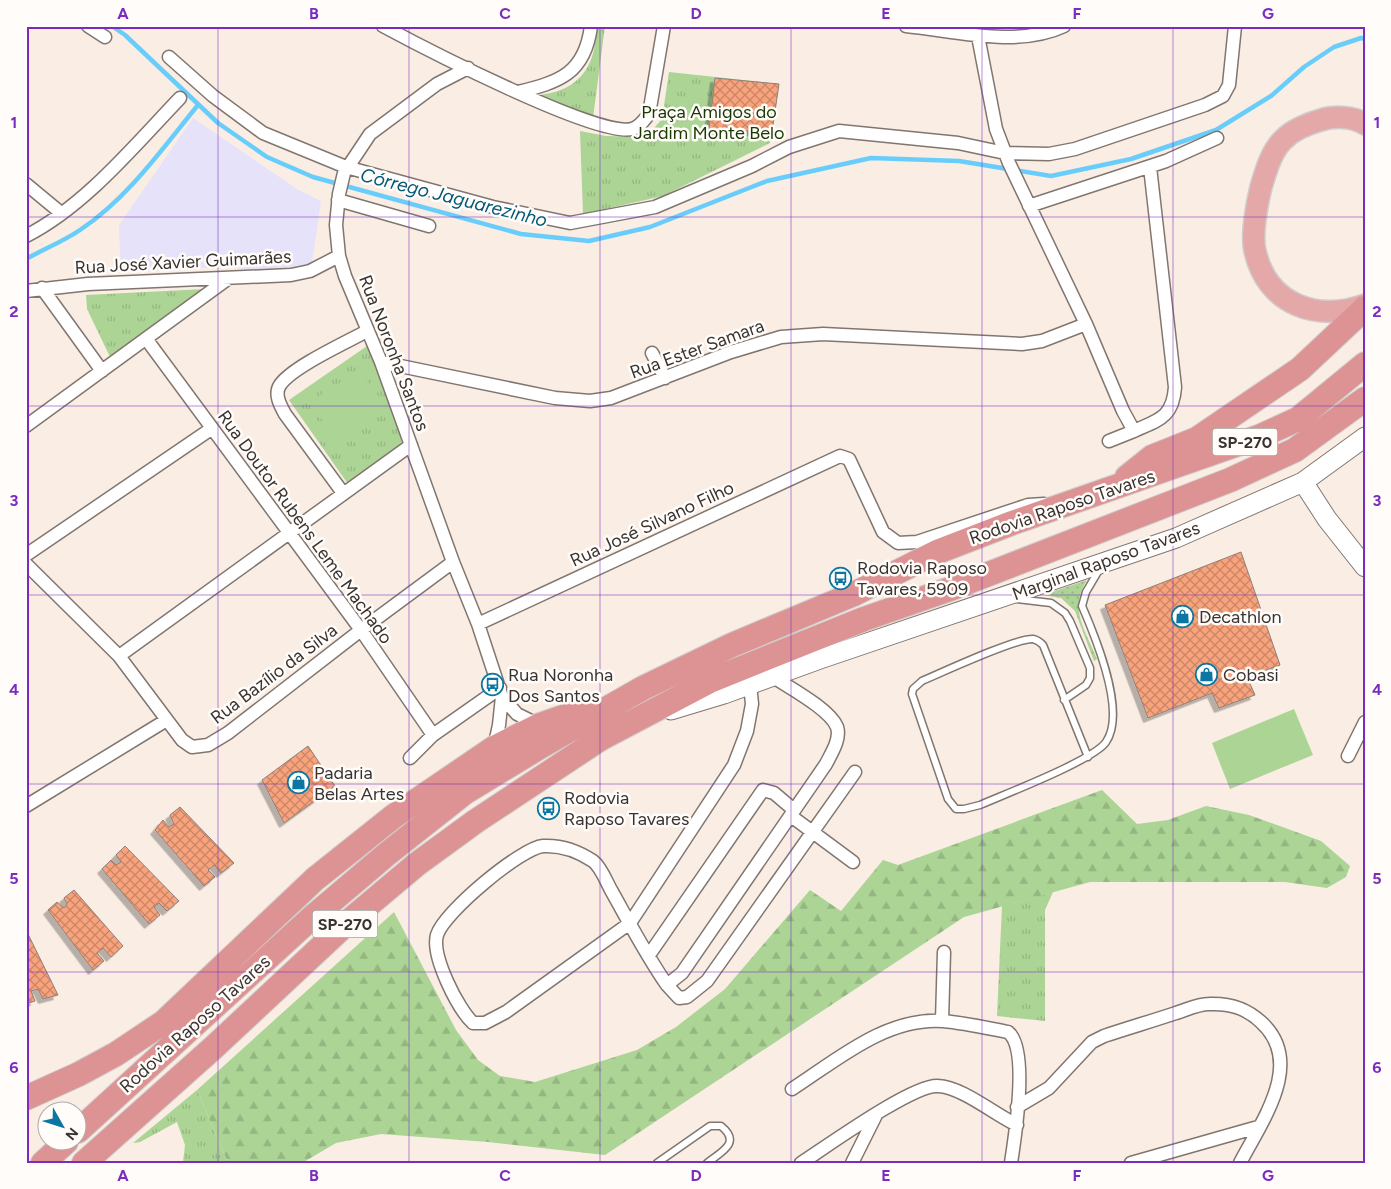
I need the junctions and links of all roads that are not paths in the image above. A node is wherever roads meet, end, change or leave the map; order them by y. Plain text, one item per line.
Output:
1 (88, 26) edge
2 (383, 26) edge
3 (591, 26) edge
4 (664, 26) edge
5 (906, 26) edge
6 (1064, 26) edge
7 (1235, 26) edge
8 (978, 36) junction
9 (105, 38) dead end
10 (169, 57) dead end
11 (468, 68) junction
12 (518, 92) junction
13 (180, 98) dead end
14 (1365, 124) edge
15 (1217, 138) dead end
16 (1007, 158) junction
17 (1150, 167) junction
18 (345, 170) junction
19 (26, 184) edge
20 (338, 197) junction
21 (1029, 206) junction
22 (61, 213) junction
23 (429, 226) dead end
24 (26, 236) edge
25 (339, 256) junction
26 (229, 278) junction
27 (42, 288) junction
28 (26, 290) edge
29 (1365, 307) edge
30 (1086, 324) junction
31 (367, 331) junction
32 (147, 340) junction
33 (652, 353) dead end
34 (381, 362) junction
35 (1365, 364) edge
36 (102, 371) junction
37 (665, 378) junction
38 (1365, 399) edge
39 (26, 426) edge
40 (212, 429) junction
41 (1134, 431) junction
42 (1365, 437) edge
43 (1108, 441) dead end
44 (411, 445) junction
45 (1303, 482) junction
46 (1110, 490) junction
47 (343, 492) junction
48 (1073, 502) junction
49 (288, 534) junction
50 (26, 555) edge
51 (452, 562) junction
52 (26, 564) edge
53 (1103, 565) junction
54 (1365, 567) edge
55 (1006, 597) junction
56 (478, 624) junction
57 (361, 630) junction
58 (119, 656) junction
59 (772, 676) junction
60 (750, 684) junction
61 (643, 688) junction
62 (501, 693) junction
63 (1064, 700) junction
64 (165, 721) junction
65 (634, 721) junction
66 (1365, 722) edge
67 (540, 725) junction
68 (432, 735) junction
69 (494, 748) junction
70 (1088, 756) junction
71 (1348, 756) dead end
72 (410, 758) dead end
73 (855, 772) dead end
74 (26, 806) edge
75 (792, 813) junction
76 (813, 832) junction
77 (854, 862) dead end
78 (630, 923) junction
79 (944, 952) dead end
80 (648, 956) junction
81 (667, 985) junction
82 (942, 1021) junction
83 (164, 1022) junction
84 (792, 1089) dead end
85 (26, 1098) edge
86 (1017, 1107) junction
87 (99, 1111) junction
88 (876, 1116) junction
89 (88, 1121) edge
90 (1017, 1125) junction
91 (1258, 1127) junction
92 (55, 1152) edge
93 (43, 1163) edge
94 (84, 1163) edge
95 (657, 1163) edge
96 (707, 1163) edge
97 (801, 1163) edge
98 (852, 1163) edge
99 (1011, 1163) edge
100 (1131, 1163) edge
101 (1240, 1163) edge

1 - 9 street
2 - 11 street
3 - 12 street
4 - 12 street
5 - 8 street
6 - 8 street
7 - 16 street
8 - 16 street
10 - 18 street
11 - 12 street
11 - 18 street, Rua Noronha Santos
13 - 22 street
14 - 29 highway
15 - 17 street
16 - 18 street
16 - 21 street
17 - 21 street
17 - 41 street
18 - 20 street, Rua Noronha Santos
19 - 22 street
20 - 23 street
20 - 25 street, Rua Noronha Santos
21 - 30 street
22 - 24 street
25 - 26 street, Rua José Xavier Guimarães
25 - 31 street, Rua Noronha Santos
26 - 27 street, Rua José Xavier Guimarães
26 - 32 street
27 - 28 street, Rua José Xavier Guimarães
27 - 36 street
29 - 46 highway
30 - 37 street, Rua Ester Samara
30 - 41 street
31 - 34 street, Rua Noronha Santos
31 - 47 street
32 - 36 street
32 - 40 street, Rua Doutor Rubens Leme Machado
33 - 37 street
34 - 37 street, Rua Ester Samara
34 - 44 street, Rua Noronha Santos
35 - 46 highway, Rodovia Raposo Tavares / SP-270
36 - 39 street
38 - 65 highway, Rodovia Raposo Tavares / SP-270
40 - 49 street, Rua Doutor Rubens Leme Machado
40 - 50 street
41 - 43 street
42 - 45 main road, Marginal Raposo Tavares
44 - 47 street
44 - 51 street, Rua Noronha Santos
45 - 53 main road, Marginal Raposo Tavares
45 - 54 main road
46 - 48 highway, Rodovia Raposo Tavares / SP-270
47 - 49 street
48 - 56 street, Rua José Silvano Filho
48 - 61 highway, Rodovia Raposo Tavares / SP-270
49 - 57 street, Rua Doutor Rubens Leme Machado
49 - 58 street
51 - 56 street, Rua Noronha Santos
51 - 57 street, Rua Bazílio da Silva
52 - 58 street, Rua Bazílio da Silva
53 - 55 main road, Marginal Raposo Tavares
53 - 70 lane
55 - 59 main road, Marginal Raposo Tavares
55 - 63 lane
56 - 62 street, Rua Noronha Santos
57 - 64 street, Rua Bazílio da Silva
57 - 68 street, Rua Doutor Rubens Leme Machado
58 - 64 street, Rua Bazílio da Silva
59 - 60 main road, Marginal Raposo Tavares
59 - 75 street
60 - 65 main road, Marginal Raposo Tavares
60 - 78 street
61 - 67 highway
61 - 87 highway, Rodovia Raposo Tavares / SP-270
62 - 67 street, Rua Noronha Santos
62 - 68 street
62 - 69 street, Rua Noronha Santos
63 - 70 lane
63 - 70 lane
64 - 74 street
65 - 94 highway, Rodovia Raposo Tavares / SP-270
66 - 71 street
67 - 69 highway
68 - 72 street
69 - 83 highway
73 - 76 street
75 - 76 street
75 - 80 street
75 - 81 street
76 - 77 street
76 - 81 street
78 - 78 street
78 - 80 street
79 - 82 street
80 - 81 street
82 - 84 street
82 - 86 street
83 - 85 highway
83 - 87 highway
86 - 90 street
86 - 91 street
87 - 89 highway, Rodovia Raposo Tavares / SP-270
88 - 90 street
88 - 97 street
88 - 98 street
90 - 99 street
91 - 100 street
91 - 101 street
92 - 93 highway
95 - 96 lane

